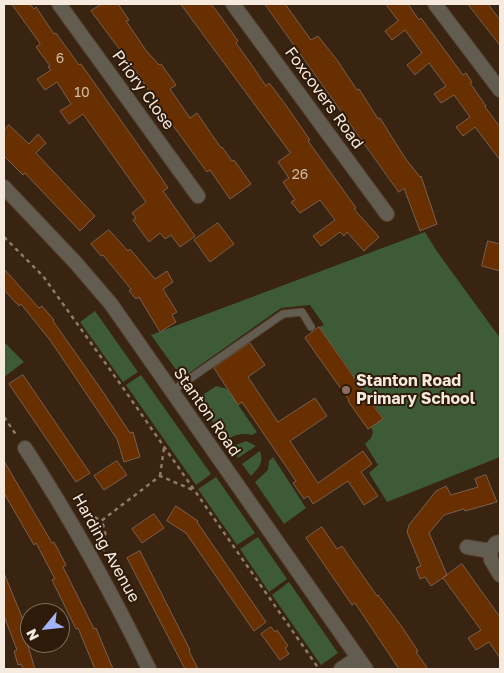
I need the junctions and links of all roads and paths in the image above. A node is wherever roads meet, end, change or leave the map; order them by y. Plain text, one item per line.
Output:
1 (59, 4) edge
2 (233, 4) edge
3 (435, 4) edge
4 (500, 90) edge
5 (4, 187) edge
6 (198, 196) dead end
7 (387, 214) dead end
8 (4, 237) edge
9 (311, 327) dead end
10 (171, 392) junction
11 (4, 417) edge
12 (164, 447) junction
13 (25, 448) joint
14 (160, 476) junction
15 (195, 491) junction
16 (67, 515) junction
17 (101, 521) junction
18 (467, 546) dead end
19 (495, 546) edge
20 (93, 561) junction
21 (500, 575) edge
22 (358, 658) junction
23 (149, 669) edge
24 (319, 669) edge
25 (342, 669) edge
26 (366, 669) edge

1 - 6 street, Priory Close
2 - 7 street, Foxcovers Road
3 - 4 street
5 - 10 street, Stanton Road
8 - 12 path
9 - 10 lane
10 - 22 street, Stanton Road
11 - 13 path
12 - 14 path
12 - 15 path
13 - 16 street, Harding Avenue
14 - 15 path
14 - 17 path
15 - 24 path
16 - 17 path
16 - 20 street, Harding Avenue
17 - 20 path
18 - 19 street
19 - 21 street
20 - 23 street, Harding Avenue
22 - 25 street
22 - 26 street, Stanton Road

